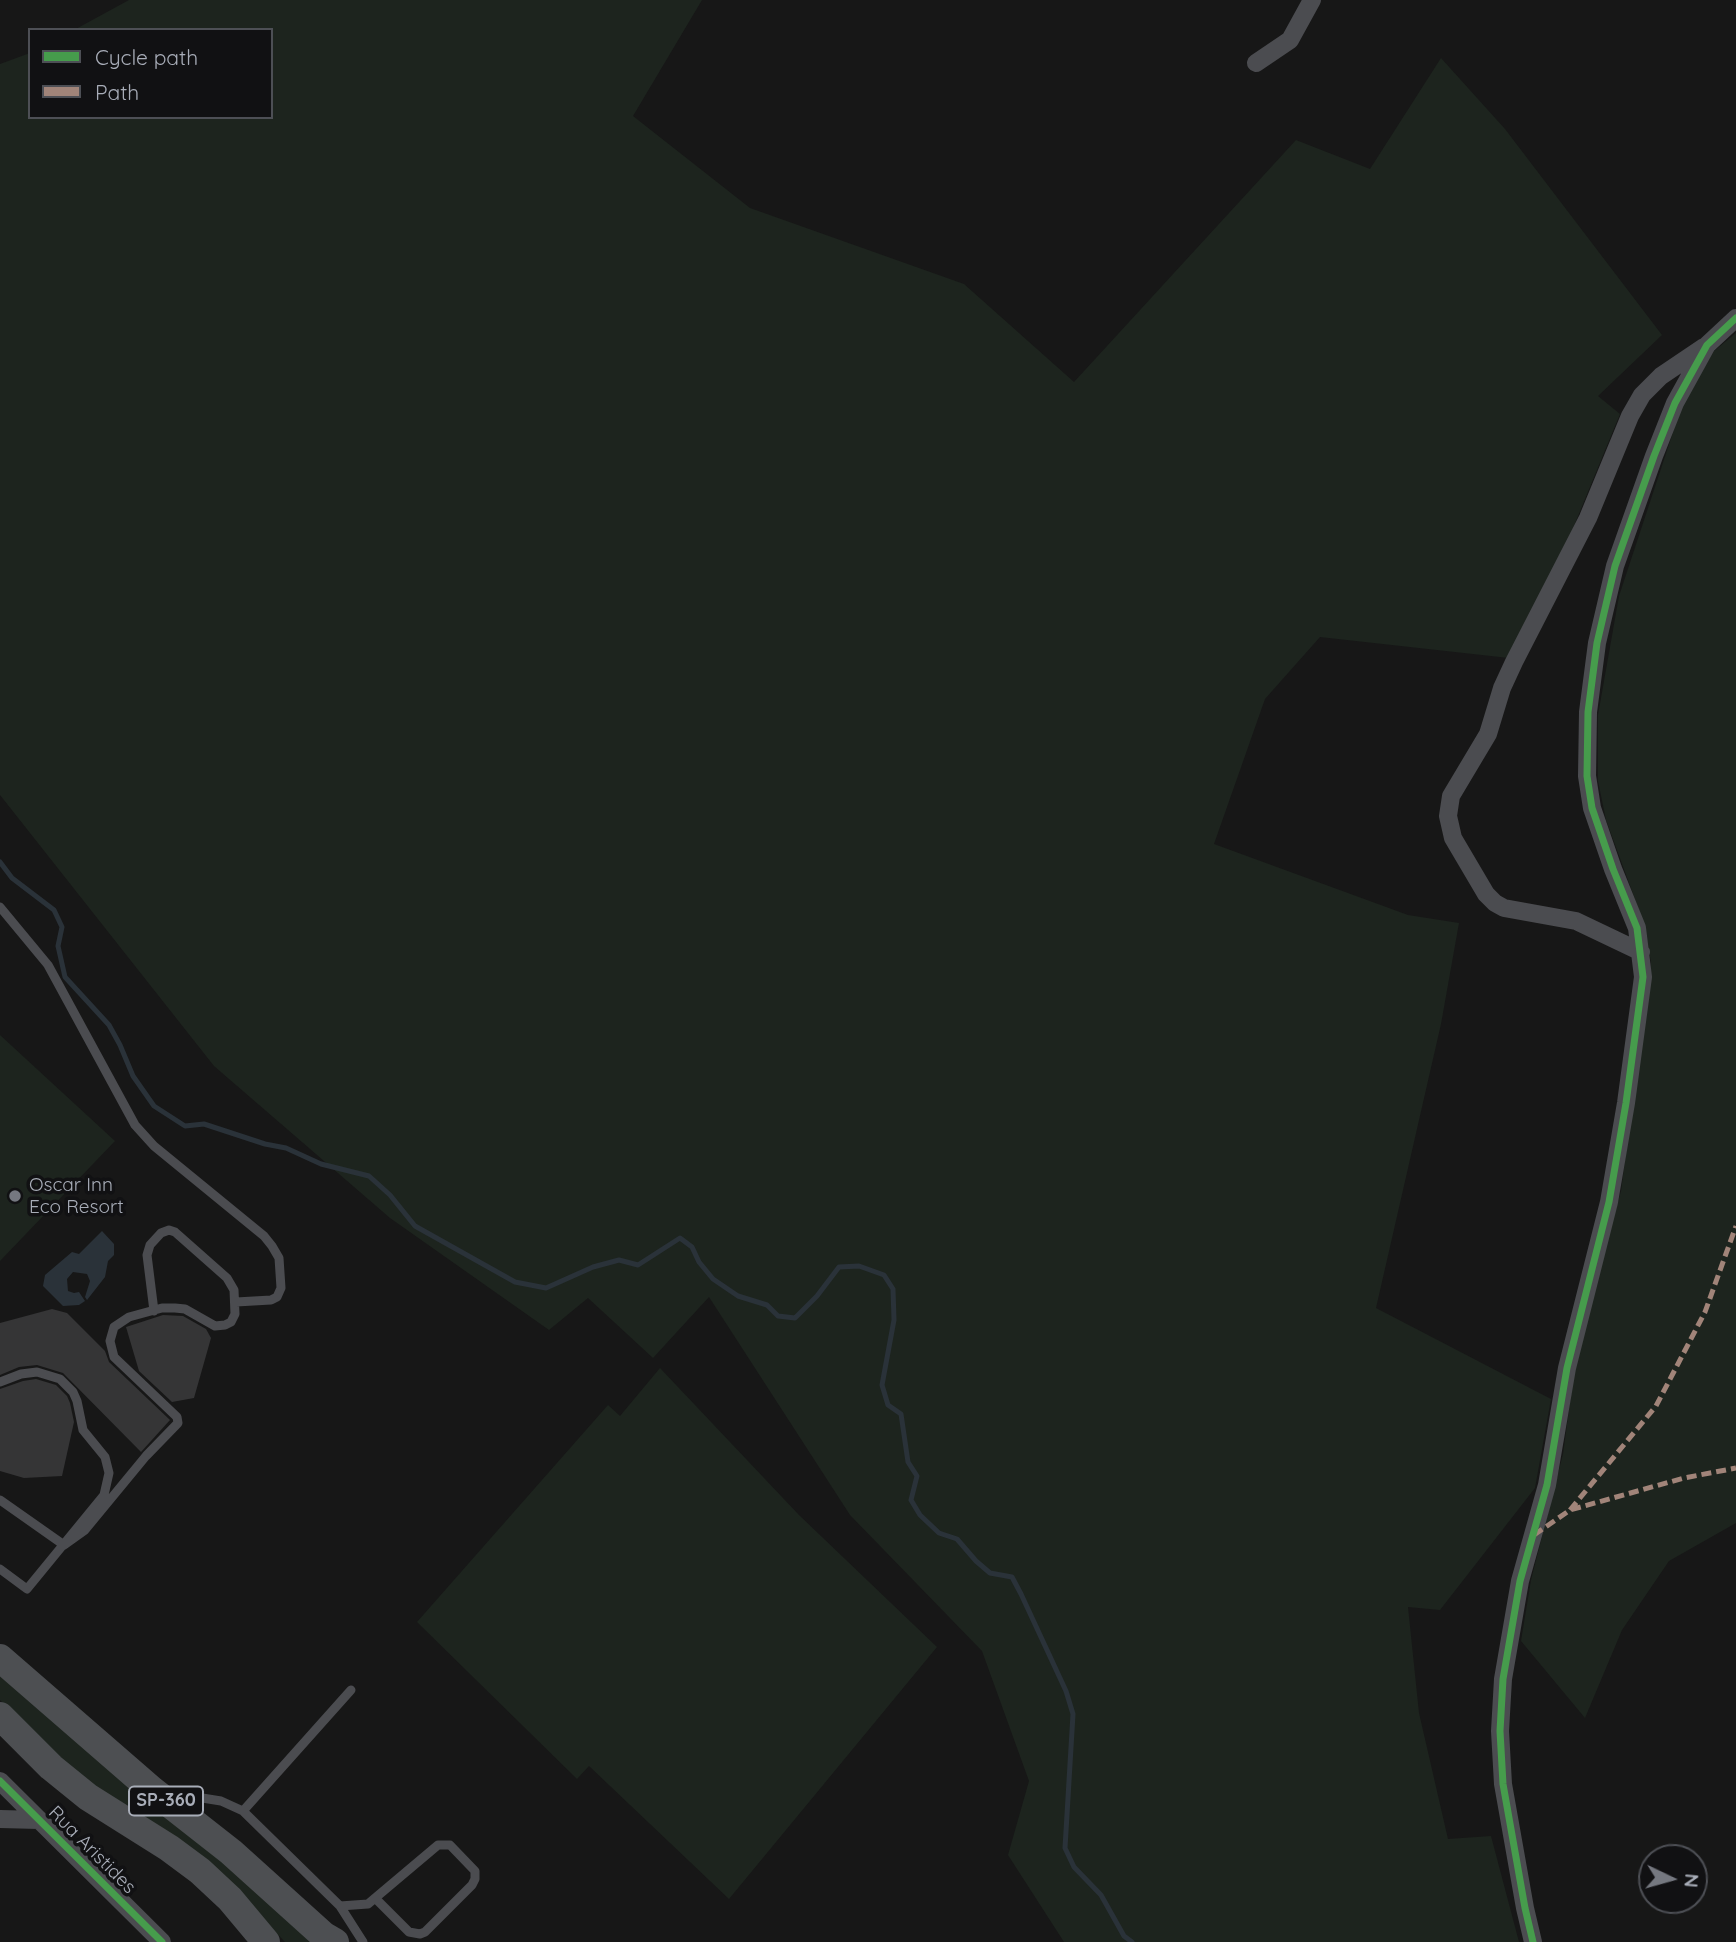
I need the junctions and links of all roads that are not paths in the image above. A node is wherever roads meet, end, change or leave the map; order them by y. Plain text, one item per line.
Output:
1 (1312, 0) edge
2 (1256, 62) dead end
3 (1736, 318) edge
4 (1707, 345) junction
5 (0, 907) edge
6 (1641, 952) junction
7 (236, 1302) junction
8 (154, 1311) junction
9 (0, 1382) edge
10 (0, 1500) edge
11 (64, 1545) junction
12 (0, 1569) edge
13 (0, 1658) edge
14 (351, 1689) dead end
15 (0, 1716) edge
16 (0, 1781) edge
17 (152, 1790) junction
18 (243, 1811) junction
19 (0, 1819) edge
20 (39, 1820) junction
21 (375, 1898) junction
22 (340, 1906) junction
23 (162, 1942) edge
24 (266, 1942) edge
25 (335, 1942) edge
26 (363, 1942) edge
27 (1533, 1942) edge

1 - 2 street
3 - 4 street
4 - 6 street
4 - 6 street
5 - 7 lane
6 - 27 street
7 - 8 lane
7 - 8 lane
8 - 11 lane
9 - 11 lane
10 - 11 lane
11 - 12 lane
13 - 17 main road, SP-360
14 - 18 lane
15 - 24 main road, SP-360
16 - 20 street, Rua Aristides
17 - 18 lane
17 - 25 main road, SP-360
18 - 22 lane
19 - 20 street
20 - 23 street, Rua Aristides
21 - 21 lane
21 - 22 lane
22 - 26 lane

